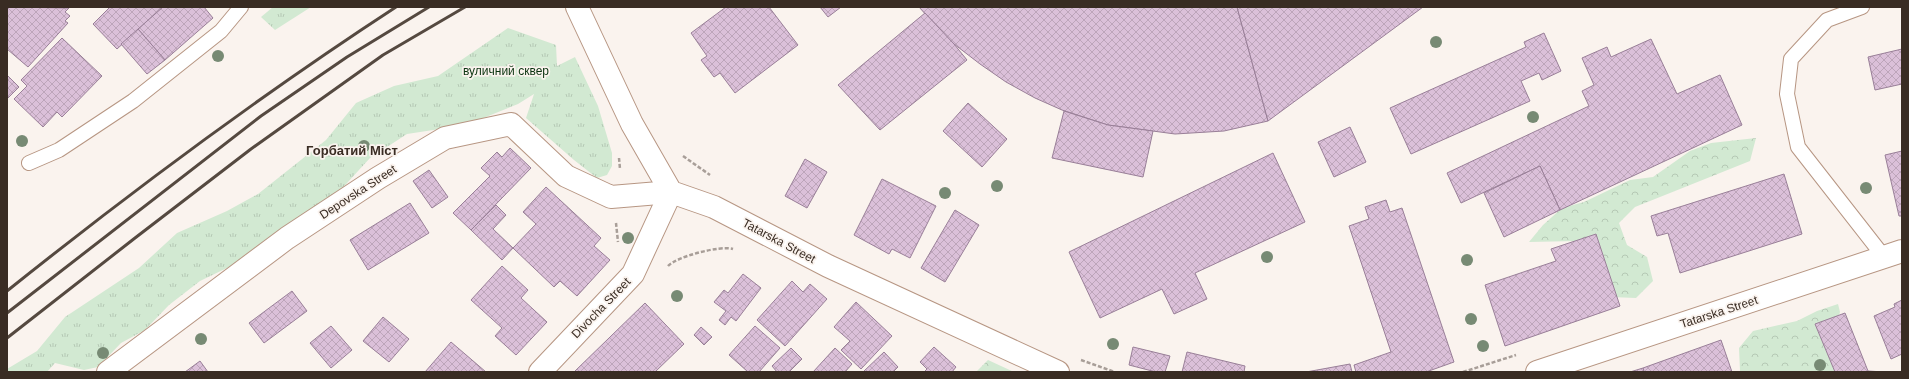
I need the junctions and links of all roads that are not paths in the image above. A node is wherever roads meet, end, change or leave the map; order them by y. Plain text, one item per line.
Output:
1 (241, 7) edge
2 (1862, 7) edge
3 (582, 15) edge
4 (29, 163) dead end
5 (671, 192) junction
6 (1893, 254) edge
7 (108, 372) edge
8 (540, 372) edge
9 (1058, 372) edge
10 (1537, 372) edge

1 - 4 lane
2 - 6 lane
3 - 5 main road
5 - 7 main road, Depovska Street
5 - 8 main road, Divocha Street
5 - 9 main road, Tatarska Street
6 - 10 main road, Tatarska Street

